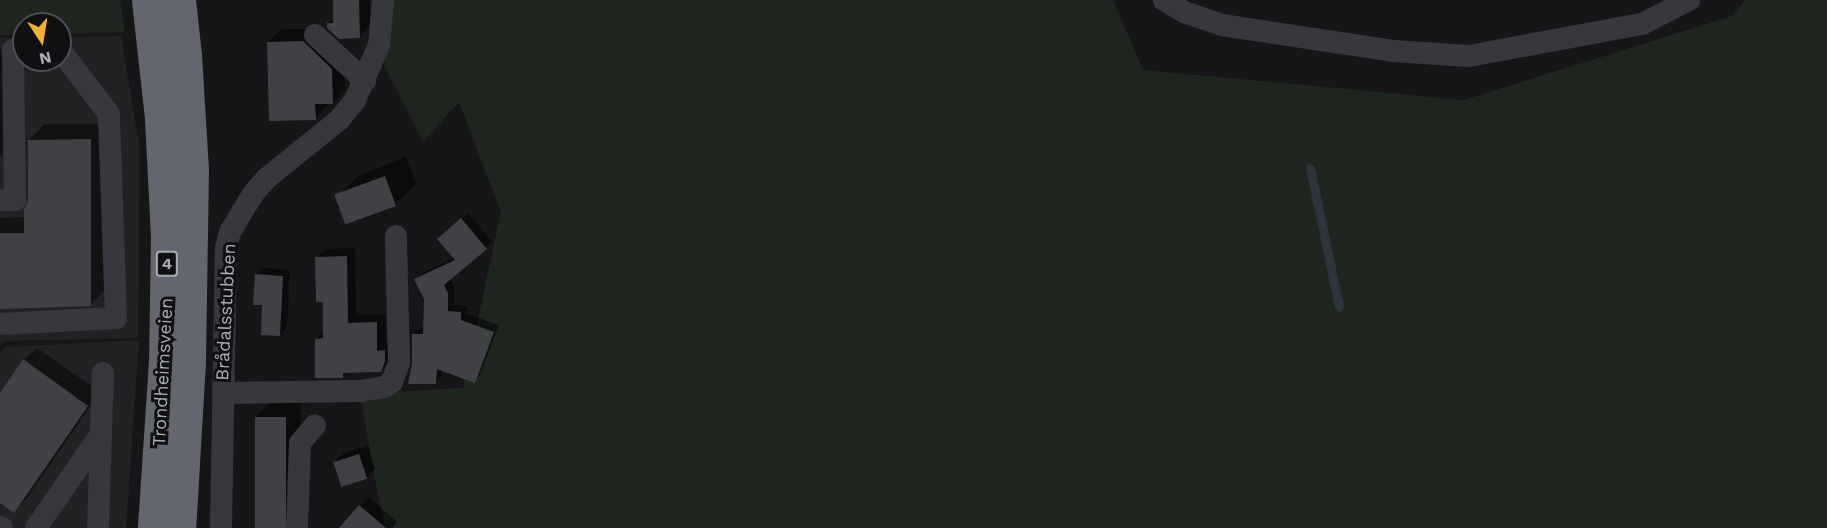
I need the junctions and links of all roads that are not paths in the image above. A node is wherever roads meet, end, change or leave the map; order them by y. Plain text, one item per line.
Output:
1 (148, 0) edge
2 (178, 0) edge
3 (383, 0) edge
4 (1164, 0) edge
5 (1689, 0) edge
6 (315, 35) dead end
7 (72, 66) edge
8 (12, 72) edge
9 (365, 81) junction
10 (0, 200) edge
11 (396, 236) dead end
12 (0, 324) edge
13 (103, 373) dead end
14 (223, 393) junction
15 (315, 424) dead end
16 (101, 434) junction
17 (36, 528) edge
18 (98, 528) edge
19 (154, 528) edge
20 (179, 528) edge
21 (221, 528) edge
22 (297, 528) edge

1 - 19 highway, Trondheimsveien / 4
2 - 20 highway, Trondheimsveien / 4
3 - 9 street, Brådalsstubben
4 - 5 street
6 - 9 street
7 - 12 street
8 - 10 street
9 - 14 street, Brådalsstubben
11 - 14 street, Brådalsstubben
13 - 16 street
14 - 21 street, Brådalsstubben
15 - 22 street
16 - 17 street
16 - 18 street

